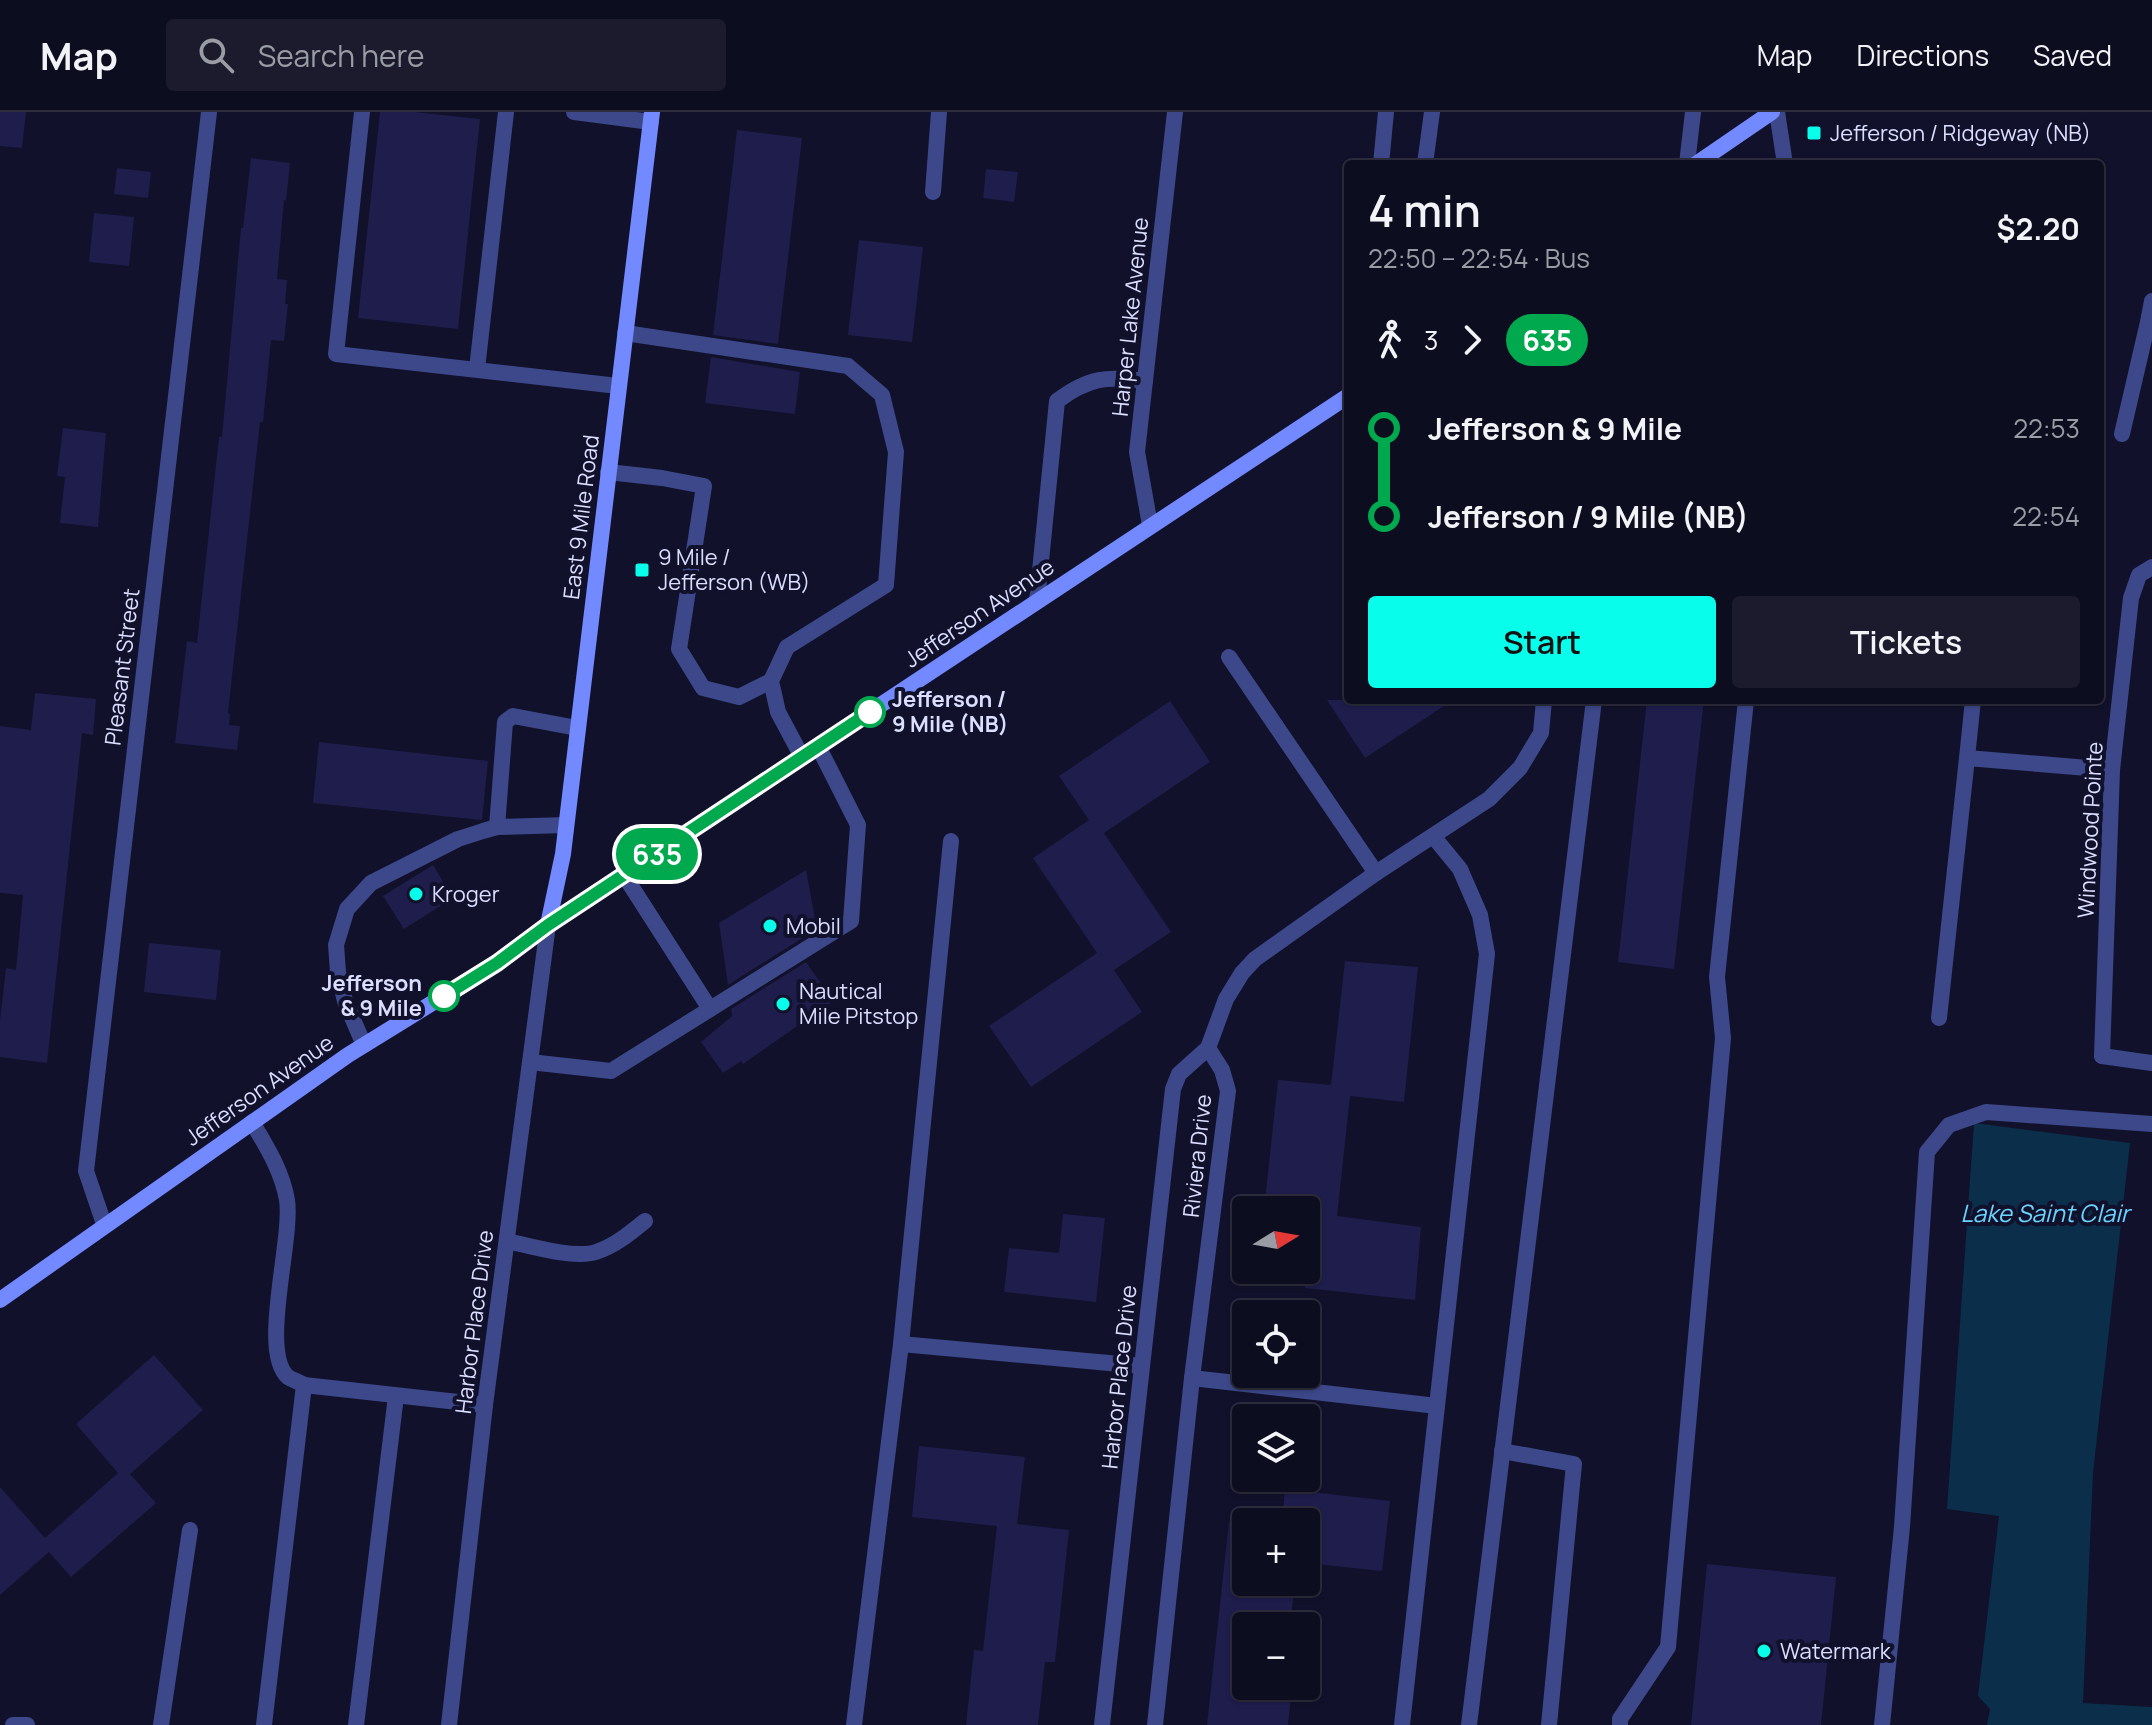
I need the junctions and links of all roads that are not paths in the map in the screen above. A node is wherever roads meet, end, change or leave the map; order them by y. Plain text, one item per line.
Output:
1 (209, 112) edge
2 (362, 112) edge
3 (506, 112) edge
4 (574, 112) edge
5 (939, 112) edge
6 (1175, 112) edge
7 (1386, 112) edge
8 (1432, 112) edge
9 (1693, 112) edge
10 (1775, 112) edge
11 (651, 117) edge
12 (1381, 160) edge
13 (1426, 160) edge
14 (1687, 160) edge
15 (1702, 160) edge
16 (1784, 160) edge
17 (933, 192) dead end
18 (2152, 301) edge
19 (2150, 323) edge
20 (625, 333) junction
21 (477, 369) junction
22 (1145, 381) junction
23 (618, 386) junction
24 (1344, 399) edge
25 (2122, 434) dead end
26 (608, 472) junction
27 (1150, 525) junction
28 (2152, 567) edge
29 (1037, 601) junction
30 (1229, 657) dead end
31 (771, 681) junction
32 (1544, 704) edge
33 (1594, 704) edge
34 (1746, 704) edge
35 (1973, 704) edge
36 (577, 728) junction
37 (818, 746) junction
38 (802, 757) junction
39 (1967, 758) junction
40 (2112, 770) junction
41 (566, 825) junction
42 (497, 827) junction
43 (1433, 836) junction
44 (951, 841) dead end
45 (1376, 873) junction
46 (624, 875) junction
47 (548, 925) junction
48 (710, 1009) junction
49 (1939, 1018) dead end
50 (364, 1045) junction
51 (1208, 1048) junction
52 (530, 1062) junction
53 (2152, 1063) edge
54 (252, 1122) junction
55 (2152, 1124) edge
56 (645, 1221) dead end
57 (104, 1224) junction
58 (507, 1241) junction
59 (0, 1300) edge
60 (901, 1344) junction
61 (1142, 1366) junction
62 (1192, 1378) junction
63 (304, 1385) junction
64 (396, 1396) junction
65 (485, 1405) junction
66 (1437, 1406) junction
67 (1502, 1451) junction
68 (190, 1530) dead end
69 (13, 1725) edge
70 (27, 1725) edge
71 (161, 1725) edge
72 (264, 1725) edge
73 (356, 1725) edge
74 (449, 1725) edge
75 (854, 1725) edge
76 (1102, 1725) edge
77 (1155, 1725) edge
78 (1402, 1725) edge
79 (1469, 1725) edge
80 (1549, 1725) edge
81 (1620, 1725) edge
82 (1882, 1725) edge

1 - 57 street, Pleasant Street
2 - 21 street
3 - 21 street
4 - 11 street
5 - 17 street
6 - 22 street, Harper Lake Avenue
7 - 12 street
8 - 13 street
9 - 14 street
10 - 15 main road
10 - 16 street
11 - 20 main road, East 9 Mile Road
18 - 19 street
19 - 25 street
20 - 23 main road, East 9 Mile Road
20 - 31 street
21 - 23 street
22 - 27 street, Harper Lake Avenue
22 - 29 street
23 - 26 main road, East 9 Mile Road
24 - 27 main road, Jefferson Avenue
26 - 31 street
26 - 36 main road, East 9 Mile Road
27 - 29 main road, Jefferson Avenue
28 - 40 street, Windwood Pointe
29 - 37 main road, Jefferson Avenue
30 - 45 street
31 - 38 street
32 - 43 street
33 - 67 street
34 - 81 street
35 - 39 street
36 - 41 main road, East 9 Mile Road
36 - 42 street
37 - 38 main road, Jefferson Avenue
37 - 48 street
38 - 46 main road, Jefferson Avenue
39 - 40 street
39 - 49 street
40 - 53 street, Windwood Pointe
41 - 42 street
41 - 47 main road, East 9 Mile Road
42 - 50 street
43 - 45 street
43 - 66 street
44 - 60 street
45 - 51 street
46 - 47 main road, Jefferson Avenue
46 - 48 street
47 - 50 main road, Jefferson Avenue
47 - 52 street, Harbor Place Drive
48 - 52 street
50 - 54 main road, Jefferson Avenue
51 - 61 street, Harbor Place Drive
51 - 62 street, Riviera Drive
52 - 58 street, Harbor Place Drive
54 - 57 main road, Jefferson Avenue
54 - 63 street
55 - 82 street
56 - 58 street
57 - 59 main road, Jefferson Avenue
58 - 65 street, Harbor Place Drive
60 - 61 street
60 - 75 street
61 - 76 street, Harbor Place Drive
62 - 66 street
62 - 77 street, Riviera Drive
63 - 64 street
63 - 72 street
64 - 65 street
64 - 73 street
65 - 74 street, Harbor Place Drive
66 - 78 street
67 - 79 street
67 - 80 street
68 - 71 street
69 - 70 street

